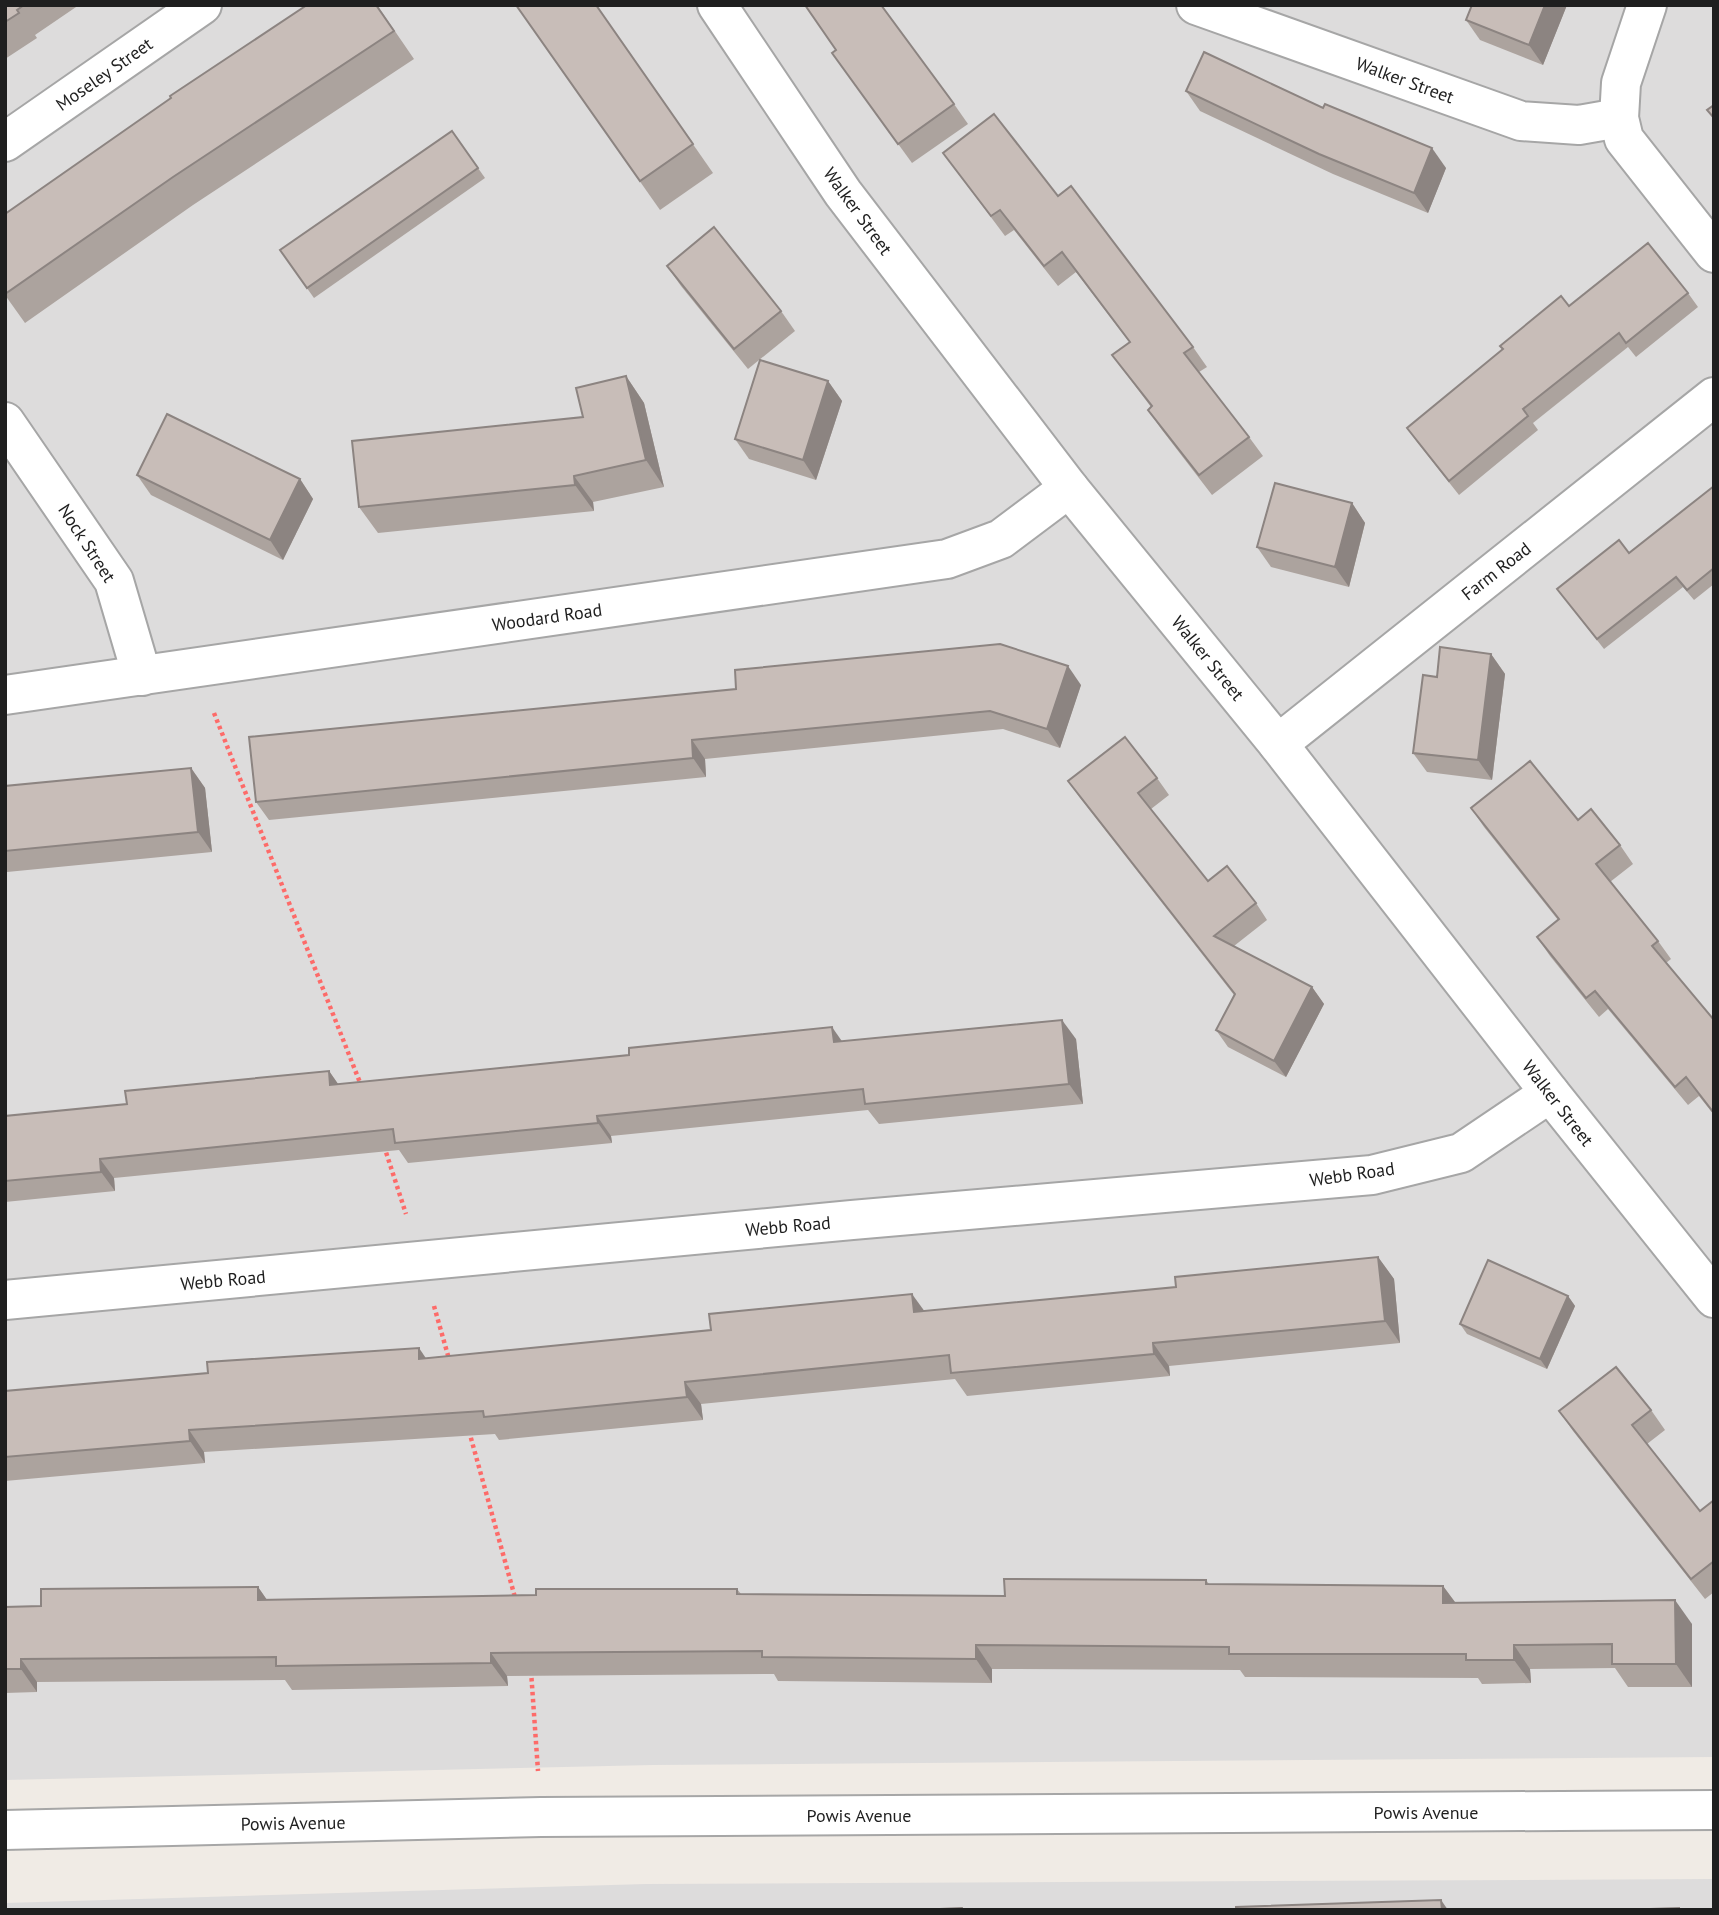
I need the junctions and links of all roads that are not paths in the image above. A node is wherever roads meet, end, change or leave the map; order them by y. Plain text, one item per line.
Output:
1 (202, 5) edge
2 (717, 5) edge
3 (1196, 5) edge
4 (1647, 5) edge
5 (1619, 118) junction
6 (5, 142) edge
7 (1714, 253) edge
8 (1714, 397) edge
9 (5, 422) edge
10 (1069, 488) junction
11 (142, 676) junction
12 (5, 695) edge
13 (1278, 744) junction
14 (1550, 1093) junction
15 (1714, 1298) edge
16 (5, 1300) edge
17 (1714, 1810) edge
18 (5, 1830) edge

1 - 6 street, Moseley Street
2 - 10 street, Walker Street
3 - 5 street, Walker Street
4 - 5 street
5 - 7 street
8 - 13 street, Farm Road
9 - 11 street, Nock Street
10 - 11 street, Woodard Road
10 - 13 street, Walker Street
11 - 12 street, Woodard Road
13 - 14 street, Walker Street
14 - 15 street, Walker Street
14 - 16 street, Webb Road
17 - 18 street, Powis Avenue

